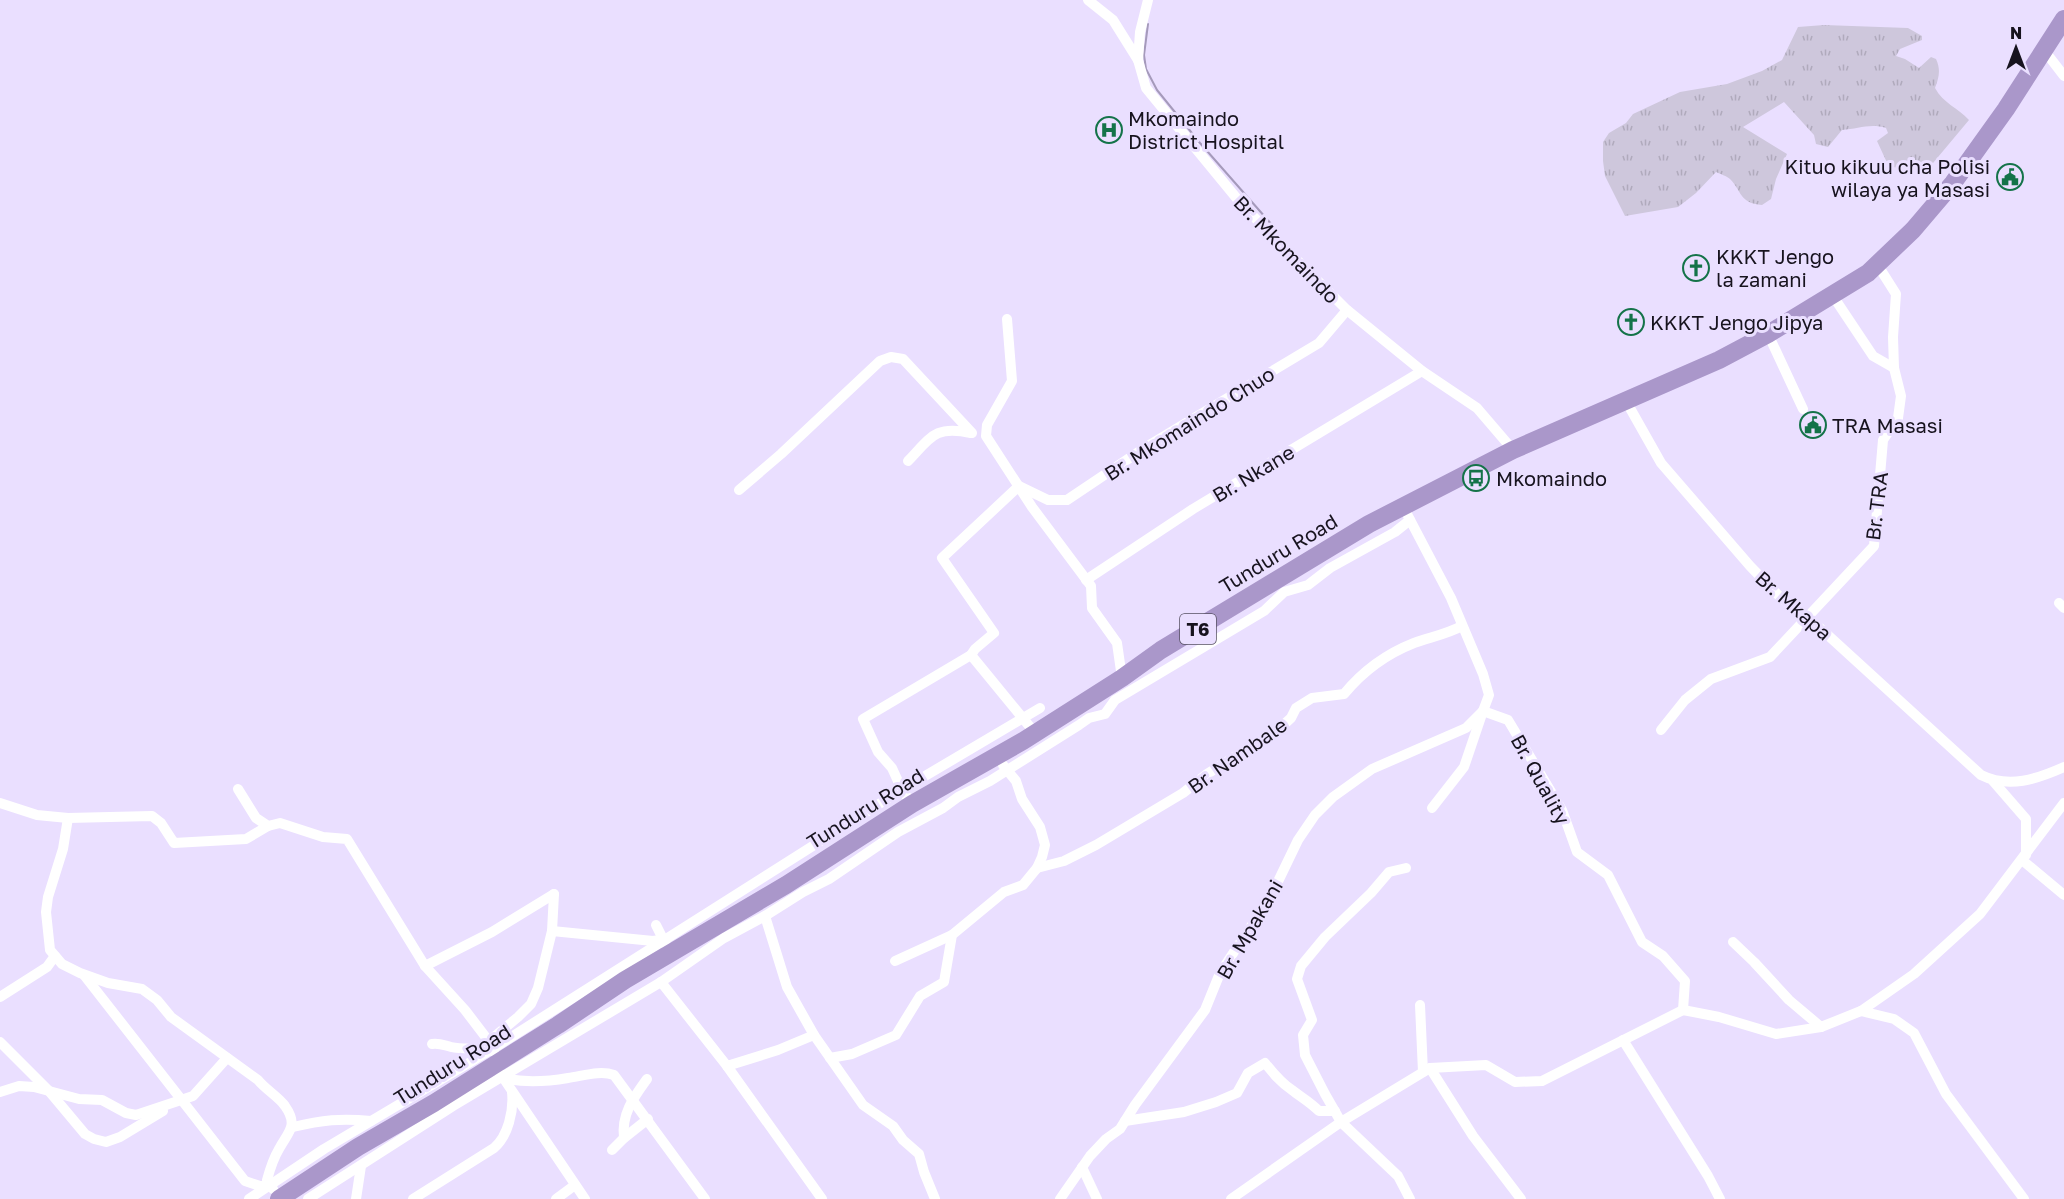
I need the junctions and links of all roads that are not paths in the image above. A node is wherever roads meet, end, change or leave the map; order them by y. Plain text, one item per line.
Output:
1 (1088, 0) edge
2 (1148, 0) edge
3 (2064, 19) edge
4 (2044, 50) junction
5 (1138, 60) junction
6 (2064, 76) edge
7 (1877, 264) junction
8 (1833, 296) junction
9 (1347, 310) junction
10 (1007, 319) dead end
11 (1768, 334) junction
12 (1894, 368) junction
13 (1422, 371) junction
14 (1626, 401) junction
15 (1803, 409) dead end
16 (972, 433) junction
17 (986, 436) junction
18 (1513, 450) junction
19 (908, 461) dead end
20 (1019, 486) junction
21 (739, 490) dead end
22 (1407, 514) junction
23 (1086, 580) junction
24 (1808, 616) junction
25 (1462, 626) junction
26 (971, 655) junction
27 (1122, 678) junction
28 (1040, 708) dead end
29 (1483, 711) junction
30 (1029, 726) junction
31 (1661, 730) dead end
32 (1001, 763) junction
33 (2064, 767) edge
34 (1993, 781) junction
35 (238, 789) dead end
36 (907, 797) junction
37 (0, 803) edge
38 (2064, 803) edge
39 (1432, 808) dead end
40 (68, 818) junction
41 (268, 826) junction
42 (2024, 857) junction
43 (1037, 868) junction
44 (1406, 868) dead end
45 (2064, 880) edge
46 (2050, 884) junction
47 (2064, 895) edge
48 (765, 916) junction
49 (656, 925) dead end
50 (552, 930) junction
51 (952, 935) junction
52 (1733, 942) dead end
53 (667, 946) junction
54 (55, 956) junction
55 (895, 961) dead end
56 (425, 966) junction
57 (84, 975) junction
58 (661, 982) junction
59 (0, 997) edge
60 (1420, 1005) dead end
61 (1683, 1010) junction
62 (1861, 1011) junction
63 (1821, 1027) junction
64 (814, 1035) junction
65 (1623, 1040) junction
66 (0, 1042) edge
67 (432, 1044) dead end
68 (227, 1058) junction
69 (495, 1058) junction
70 (830, 1058) junction
71 (726, 1066) junction
72 (1426, 1070) junction
73 (648, 1079) dead end
74 (49, 1091) junction
75 (0, 1092) edge
76 (512, 1092) junction
77 (633, 1099) junction
78 (181, 1100) junction
79 (1335, 1111) junction
80 (648, 1119) junction
81 (371, 1121) junction
82 (1125, 1121) junction
83 (1341, 1122) junction
84 (292, 1128) junction
85 (624, 1138) junction
86 (612, 1150) dead end
87 (361, 1166) junction
88 (1082, 1167) junction
89 (575, 1185) junction
90 (277, 1194) edge
91 (249, 1199) edge
92 (308, 1199) edge
93 (356, 1199) edge
94 (413, 1199) edge
95 (556, 1199) edge
96 (585, 1199) edge
97 (705, 1199) edge
98 (822, 1199) edge
99 (935, 1199) edge
100 (1060, 1199) edge
101 (1097, 1199) edge
102 (1231, 1199) edge
103 (1410, 1199) edge
104 (1521, 1199) edge
105 (1720, 1199) edge
106 (2024, 1199) edge

1 - 5 street
2 - 5 street, Br. Mkomaindo
3 - 4 highway, Tunduru Road / T6
4 - 6 street
4 - 7 highway, Tunduru Road / T6
5 - 9 street, Br. Mkomaindo
7 - 8 highway, Tunduru Road / T6
7 - 12 street, Br. TRA
8 - 11 highway, Tunduru Road / T6
8 - 12 street
9 - 13 street, Br. Mkomaindo
9 - 20 street, Br. Mkomaindo Chuo
10 - 17 street
11 - 14 highway, Tunduru Road / T6
11 - 15 street
12 - 24 street, Br. TRA
13 - 18 street, Br. Mkomaindo
13 - 23 street, Br. Nkane
14 - 18 highway, Tunduru Road / T6
14 - 24 street, Br. Mkapa
16 - 17 street
16 - 19 street
16 - 21 street
17 - 20 street
18 - 22 highway, Tunduru Road / T6
20 - 23 street
20 - 26 street
22 - 25 street
22 - 27 highway, Tunduru Road / T6
22 - 32 street
23 - 27 street
24 - 31 street, Br. TRA
24 - 34 street, Br. Mkapa
25 - 29 street
25 - 43 street, Br. Nambale
26 - 30 street
26 - 36 street
27 - 30 highway, Tunduru Road / T6
28 - 30 street
29 - 39 street
29 - 61 street, Br. Quality
29 - 82 street, Br. Mpakani
30 - 32 highway, Tunduru Road / T6
30 - 36 street
32 - 36 highway, Tunduru Road / T6
32 - 43 street
32 - 48 street
33 - 34 street
34 - 42 street, Br. Mkapa
35 - 41 street
36 - 53 highway, Tunduru Road / T6
37 - 40 street
38 - 42 street
40 - 41 street
40 - 54 street
41 - 56 street
42 - 46 street
42 - 62 street
43 - 51 street
44 - 79 street
45 - 46 street
46 - 47 street
48 - 58 street
48 - 64 street
49 - 53 street
50 - 53 street
50 - 56 street
50 - 69 street
51 - 55 street
51 - 70 street
52 - 63 street
53 - 69 highway, Tunduru Road / T6
54 - 57 street
54 - 59 street
56 - 69 street
57 - 68 street
57 - 78 street
58 - 69 street
58 - 71 street
60 - 72 street
61 - 63 street
61 - 65 street
62 - 63 street
62 - 106 street
64 - 70 street
64 - 71 street
65 - 72 street
65 - 105 street
66 - 74 street
67 - 69 street
68 - 78 street
68 - 84 street
69 - 76 street
69 - 77 street
69 - 81 street
69 - 87 street
69 - 90 highway, Tunduru Road / T6
70 - 99 street
71 - 98 street
72 - 83 street
72 - 104 street
73 - 77 street
74 - 75 street
74 - 78 street
74 - 78 street
76 - 89 street
76 - 94 street
77 - 80 street
77 - 85 street
78 - 90 street
79 - 82 street
79 - 83 street
80 - 85 street
80 - 97 street
81 - 84 street
81 - 90 street
82 - 88 street, Br. Mpakani
83 - 102 street
83 - 103 street
84 - 90 street
85 - 86 street
87 - 92 street
87 - 93 street
88 - 100 street, Br. Mpakani
88 - 101 street
89 - 95 street
89 - 96 street
90 - 91 street

